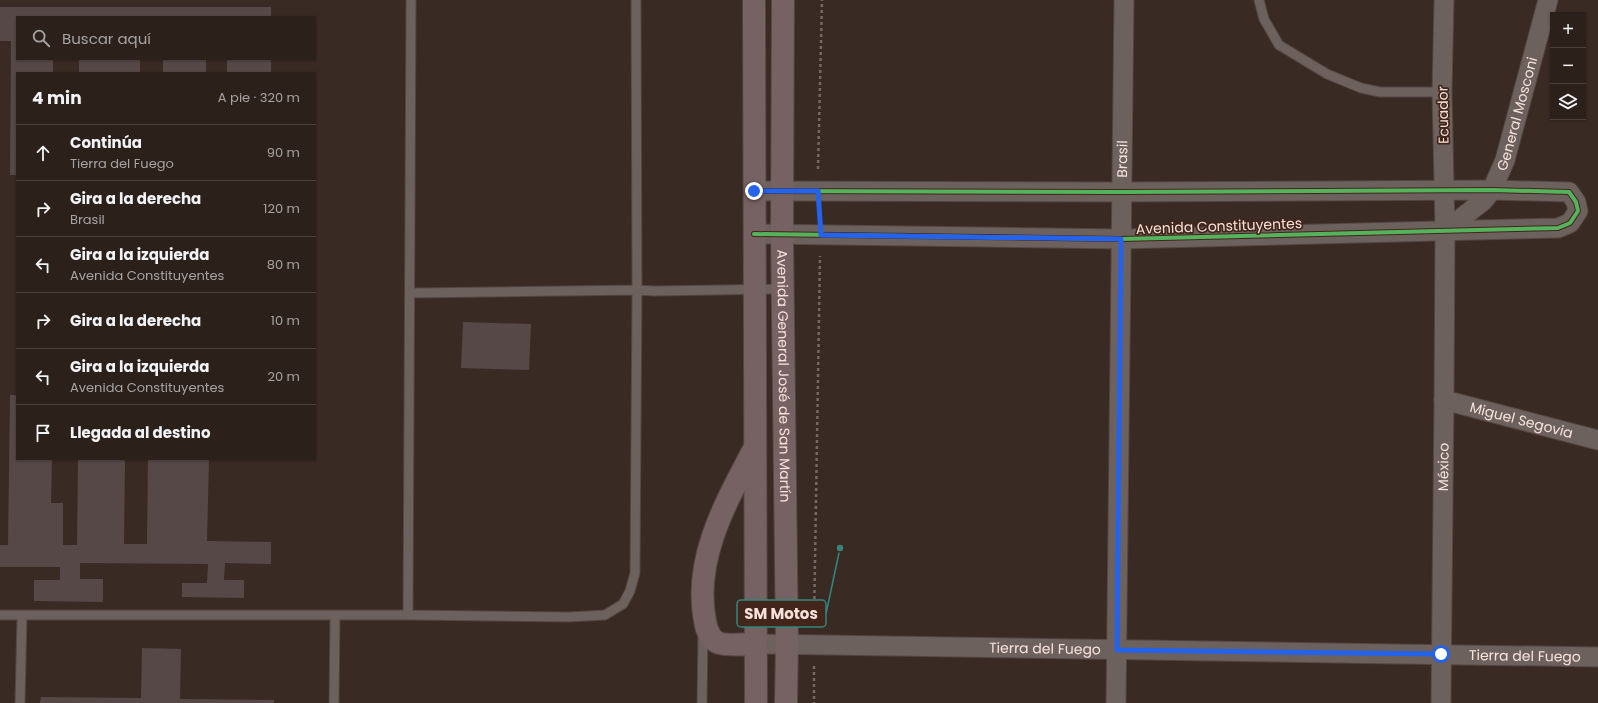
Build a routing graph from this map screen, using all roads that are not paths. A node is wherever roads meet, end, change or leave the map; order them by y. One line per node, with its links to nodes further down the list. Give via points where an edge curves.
1 (411, 0): 22 (lane)
2 (636, 0): 21 (lane)
3 (754, 0): 12 (highway, Avenida General José de San Martín)
4 (783, 0): 13 (highway, Avenida General José de San Martín)
5 (1124, 0): 14 (street, Brasil)
6 (1259, 0): 9 (lane, via 1264,19 1278,45 1327,74 1361,88 1380,92)
7 (1444, 0): 9 (street, Ecuador)
8 (1548, 0): 11 (street, General Mosconi, via 1505,160)
9 (1442, 92): 10 (street, Ecuador)
10 (1444, 190): 11 (street); 14 (street); 15 (street, Ecuador)
11 (1492, 190): 15 (street, General Mosconi, via 1483,201); 15 (street, Avenida Constituyentes, via 1569,192 1578,210 1570,223 1558,228)
12 (754, 191): 13 (street); 16 (highway, Avenida General José de San Martín)
13 (782, 191): 14 (street); 17 (highway, Avenida General José de San Martín)
14 (1122, 192): 18 (street, Brasil)
15 (1445, 231): 18 (street, Avenida Constituyentes); 23 (street, México)
16 (754, 234): 17 (street, Avenida Constituyentes); 19 (highway, Avenida General José de San Martín)
17 (782, 234): 18 (street, Avenida Constituyentes); 20 (highway, Avenida General José de San Martín)
18 (1121, 239): 33 (street, Brasil)
19 (755, 288): 20 (lane); 21 (lane); 25 (highway, Avenida General José de San Martín)
20 (783, 289): 31 (highway, Avenida General José de San Martín)
21 (638, 290): 22 (lane); 29 (lane, via 635,573 630,591 622,604 605,615 569,617)
22 (410, 293): 29 (lane)
23 (1444, 400): 24 (street, Miguel Segovia); 34 (street, México)
24 (1598, 440)
25 (755, 446): 30 (highway, Avenida General José de San Martín); 32 (highway, via 723,507 703,576 702,597 706,627 712,638)
26 (0, 615): 27 (lane)
27 (22, 615): 28 (lane); 36 (lane)
28 (335, 615): 29 (lane); 37 (lane)
29 (408, 615)
30 (756, 644): 31 (street, Tierra del Fuego); 32 (highway); 39 (highway, Avenida General José de San Martín)
31 (787, 644): 33 (street, Tierra del Fuego); 40 (highway, Avenida General José de San Martín)
32 (711, 650): 38 (lane)
33 (1117, 650): 34 (street, Tierra del Fuego); 41 (street, Brasil)
34 (1441, 654): 35 (street, Tierra del Fuego); 42 (street, México)
35 (1598, 657)
36 (20, 703)
37 (334, 703)
38 (702, 703)
39 (756, 703)
40 (786, 703)
41 (1116, 703)
42 (1441, 703)

